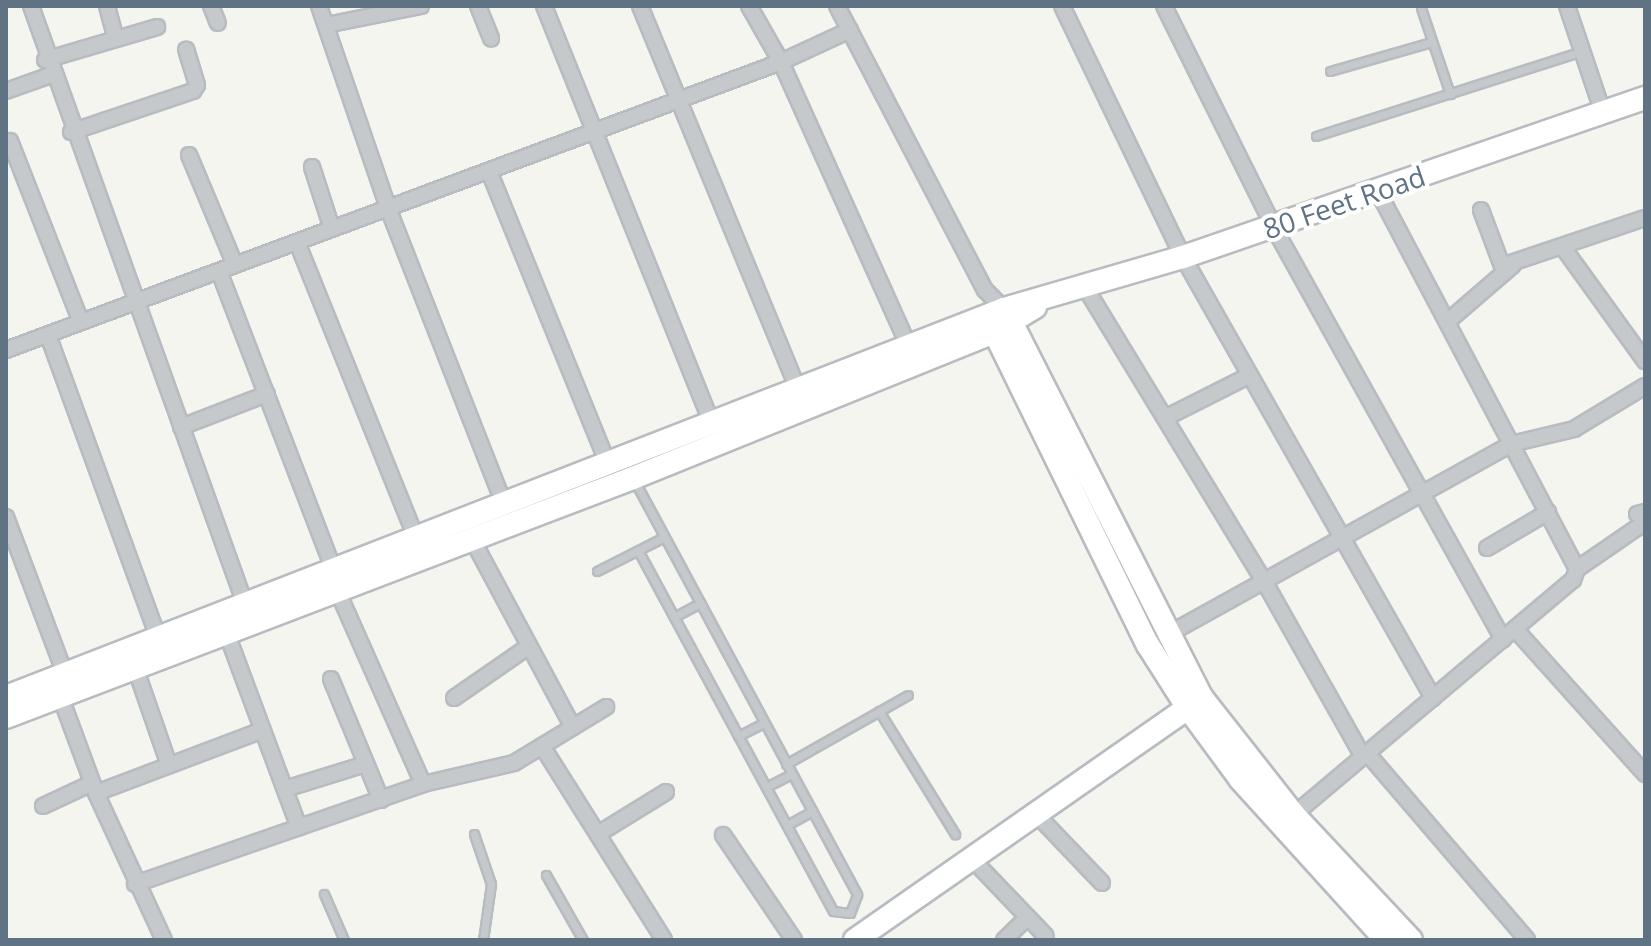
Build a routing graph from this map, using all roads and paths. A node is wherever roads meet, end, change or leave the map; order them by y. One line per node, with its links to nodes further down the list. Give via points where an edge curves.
1 (31, 6): 25 (street)
2 (107, 6): 20 (street)
3 (211, 6): 16 (street)
4 (319, 6): 17 (street)
5 (421, 6): 14 (street)
6 (478, 6): 21 (street)
7 (544, 6): 34 (street)
8 (640, 6): 32 (street)
9 (749, 6): 26 (street)
10 (837, 6): 19 (street)
11 (1062, 6): 49 (street)
12 (1164, 6): 45 (street)
13 (1567, 6): 24 (street)
14 (394, 8): 17 (street)
15 (1421, 8): 22 (lane)
16 (218, 23)
17 (326, 25): 42 (street)
18 (157, 27): 20 (street)
19 (850, 30): 26 (street); 55 (street)
20 (116, 39): 25 (street)
21 (491, 39)
22 (1432, 42): 27 (lane); 30 (lane)
23 (186, 50): 35 (street, via 197,85 193,91)
24 (1583, 51): 30 (lane); 33 (street)
25 (45, 60): 28 (street)
26 (781, 62): 32 (street); 59 (street)
27 (1330, 71)
28 (51, 75): 29 (street); 35 (street)
29 (6, 91)
30 (1450, 94): 36 (lane)
31 (1645, 98): 33 (main road, 80 Feet Road)
32 (681, 99): 34 (street); 64 (street)
33 (1603, 113): 41 (main road, 80 Feet Road)
34 (597, 130): 40 (street); 67 (street)
35 (71, 132): 54 (street)
36 (1316, 136)
37 (10, 141): 56 (street)
38 (189, 155): 51 (street)
39 (312, 167): 46 (street)
40 (489, 171): 42 (street); 70 (street)
41 (1377, 190): 45 (main road, 80 Feet Road); 57 (street)
42 (388, 208): 46 (street); 73 (street)
43 (1481, 210): 50 (street, via 1495,260 1502,266)
44 (1645, 218): 48 (street)
45 (1273, 226): 49 (main road, 80 Feet Road); 72 (street)
46 (332, 229): 47 (street)
47 (297, 242): 51 (street); 79 (street)
48 (1562, 246): 50 (street); 61 (street)
49 (1183, 257): 53 (main road, 80 Feet Road); 62 (street)
50 (1516, 262): 57 (street)
51 (235, 265): 52 (street)
52 (219, 271): 54 (street); 65 (street)
53 (1085, 287): 55 (main road, 80 Feet Road); 66 (street)
54 (136, 302): 56 (street); 68 (street)
55 (999, 320): 59 (main road); 71 (main road); 94 (main road)
56 (81, 322): 58 (street)
57 (1447, 322): 69 (street)
58 (48, 335): 60 (street); 92 (street)
59 (908, 345): 64 (main road)
60 (6, 350)
61 (1645, 361)
62 (1250, 375): 66 (street); 78 (street)
63 (1645, 386): 69 (street, via 1574,429)
64 (798, 390): 67 (main road)
65 (267, 394): 68 (street); 85 (street)
66 (1165, 418): 86 (street)
67 (712, 423): 70 (main road)
68 (181, 427): 88 (street)
69 (1511, 444): 72 (street); 74 (street)
70 (608, 464): 73 (main road)
71 (633, 478): 77 (lane); 80 (main road)
72 (1425, 491): 78 (street); 93 (street)
73 (504, 504): 79 (main road)
74 (1548, 512): 81 (street); 83 (street)
75 (6, 517): 98 (street)
76 (1641, 517): 83 (street)
77 (664, 537): 82 (lane); 87 (lane)
78 (1343, 537): 86 (street); 102 (street)
79 (416, 538): 85 (main road)
80 (472, 539): 85 (main road); 95 (street)
81 (1487, 548)
82 (638, 551): 84 (lane); 89 (lane)
83 (1577, 569): 91 (street, via 1573,580)
84 (597, 571)
85 (336, 580): 88 (main road); 90 (main road); 118 (street)
86 (1264, 581): 94 (street); 112 (street)
87 (700, 603): 89 (lane); 107 (lane)
88 (245, 604): 90 (main road)
89 (674, 617): 110 (lane)
90 (223, 623): 92 (main road); 96 (main road); 109 (street)
91 (1515, 629): 93 (street); 117 (street)
92 (158, 638): 98 (main road)
93 (1503, 639): 102 (street)
94 (1158, 640): 103 (main road)
95 (529, 646): 101 (street); 108 (street)
96 (135, 667): 98 (main road); 115 (street)
97 (331, 679): 113 (street)
98 (60, 683): 100 (main road); 106 (main road); 120 (street)
99 (908, 695): 105 (lane)
100 (6, 697)
101 (454, 698)
102 (1433, 698): 112 (street)
103 (1195, 703): 126 (main road); 127 (main road)
104 (606, 707): 108 (street)
105 (879, 711): 114 (lane); 132 (lane)
106 (6, 717)
107 (764, 723): 110 (lane); 114 (lane)
108 (573, 727): 111 (street)
109 (263, 730): 115 (street); 121 (street)
110 (738, 736): 119 (lane)
111 (542, 746): 118 (street, via 484,775); 131 (street)
112 (1365, 755): 127 (street); 152 (street)
113 (366, 764): 121 (street); 123 (street)
114 (786, 764): 116 (lane)
115 (169, 765): 120 (street)
116 (792, 774): 119 (lane); 125 (lane)
117 (1645, 774)
118 (423, 784): 123 (street)
119 (766, 787): 128 (lane)
120 (94, 788): 124 (street); 137 (street)
121 (285, 789): 129 (street)
122 (666, 792): 131 (street)
123 (381, 800): 129 (street)
124 (43, 806)
125 (812, 811): 128 (lane); 139 (lane)
126 (1037, 815): 134 (main road); 136 (street)
127 (1287, 821): 150 (main road); 151 (main road)
128 (787, 825): 139 (lane, via 833,911 850,913)
129 (299, 828): 137 (street)
130 (474, 834): 145 (lane, via 491,884)
131 (598, 834): 147 (street)
132 (955, 834)
133 (723, 835): 148 (street)
134 (973, 860): 140 (street); 141 (main road)
135 (546, 875): 146 (lane)
136 (1102, 883)
137 (135, 884): 143 (street)
138 (324, 894): 144 (lane)
139 (857, 906): 141 (lane)
140 (1028, 917): 142 (street); 149 (street)
141 (863, 934)
142 (1046, 936)
143 (164, 940)
144 (344, 940)
145 (483, 940)
146 (583, 940)
147 (664, 940)
148 (794, 940)
149 (1004, 940)
150 (1386, 940)
151 (1411, 940)
152 (1527, 940)

